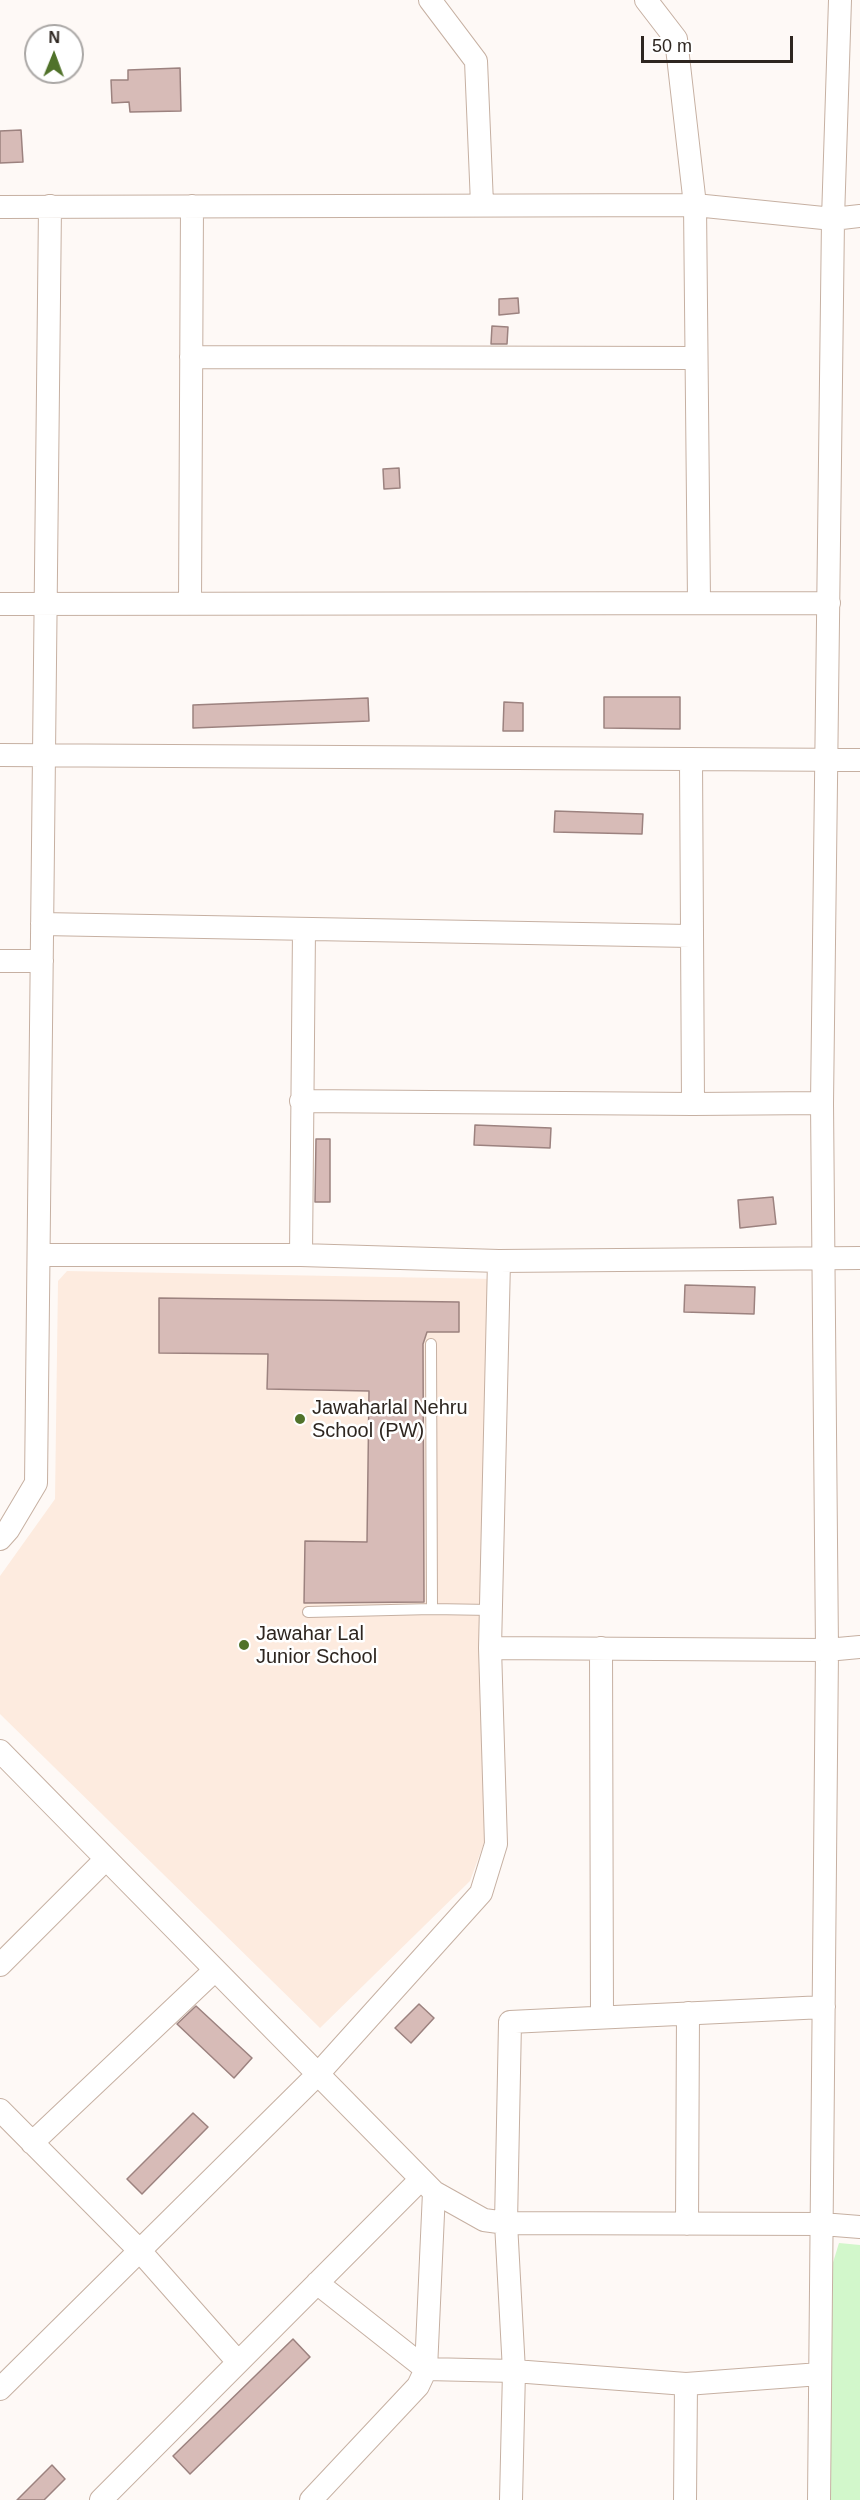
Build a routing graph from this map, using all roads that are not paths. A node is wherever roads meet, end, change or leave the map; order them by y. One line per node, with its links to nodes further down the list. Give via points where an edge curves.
1 (430, 0): 4 (street, via 476,61)
2 (646, 0): 5 (street, via 676,39)
3 (840, 0): 10 (street)
4 (482, 204): 5 (street); 7 (street)
5 (695, 205): 10 (street); 12 (street)
6 (50, 206): 7 (street); 8 (street); 17 (street)
7 (192, 206): 11 (street)
8 (0, 207)
9 (860, 216): 10 (street)
10 (833, 219): 15 (street)
11 (191, 357): 12 (street); 14 (street)
12 (696, 358): 13 (street)
13 (699, 602): 14 (street); 15 (street)
14 (190, 603): 17 (street)
15 (829, 603): 22 (street)
16 (0, 604): 17 (street)
17 (46, 604): 19 (street)
18 (0, 755): 19 (street)
19 (44, 755): 20 (street); 23 (street)
20 (691, 760): 22 (street); 25 (street)
21 (860, 760): 22 (street)
22 (827, 761): 29 (street)
23 (42, 924): 24 (street); 27 (street)
24 (304, 929): 25 (street); 28 (street)
25 (690, 936): 30 (street)
26 (0, 961): 27 (street)
27 (42, 961): 31 (street)
28 (301, 1101): 30 (street); 32 (street)
29 (822, 1102): 30 (street); 33 (street)
30 (693, 1104)
31 (39, 1255): 32 (street); 37 (street, via 36,1483)
32 (301, 1255): 35 (street)
33 (824, 1258): 34 (street); 35 (street); 44 (street)
34 (860, 1258)
35 (499, 1260): 39 (street)
36 (431, 1344): 38 (lane)
37 (0, 1539)
38 (432, 1609): 39 (lane); 40 (lane)
39 (491, 1610): 42 (street)
40 (308, 1612)
41 (860, 1647): 44 (street)
42 (490, 1648): 43 (street); 52 (street, via 496,1844 481,1893)
43 (601, 1648): 44 (street); 51 (street)
44 (827, 1650): 49 (street)
45 (1, 1756): 46 (street)
46 (106, 1859): 47 (street); 48 (street)
47 (0, 1965)
48 (215, 1970): 52 (street); 54 (street)
49 (824, 2007): 50 (street); 57 (street)
50 (688, 2013): 51 (street); 58 (street)
51 (602, 2017): 56 (street, via 510,2022)
52 (318, 2074): 55 (street); 60 (street)
53 (0, 2110): 54 (street)
54 (32, 2143): 60 (street)
55 (427, 2186): 56 (street, via 484,2220); 61 (street); 63 (street)
56 (506, 2223): 58 (street); 64 (street)
57 (822, 2223): 58 (street); 59 (street); 65 (street)
58 (687, 2224)
59 (860, 2227)
60 (140, 2251): 62 (street); 67 (street)
61 (317, 2283): 62 (street); 63 (street)
62 (238, 2362): 68 (street)
63 (426, 2369): 64 (street); 69 (street, via 418,2386)
64 (514, 2371): 66 (street); 70 (street)
65 (820, 2374): 66 (street); 72 (street)
66 (686, 2384): 71 (street)
67 (0, 2389)
68 (101, 2500)
69 (311, 2500)
70 (511, 2500)
71 (685, 2500)
72 (819, 2500)

